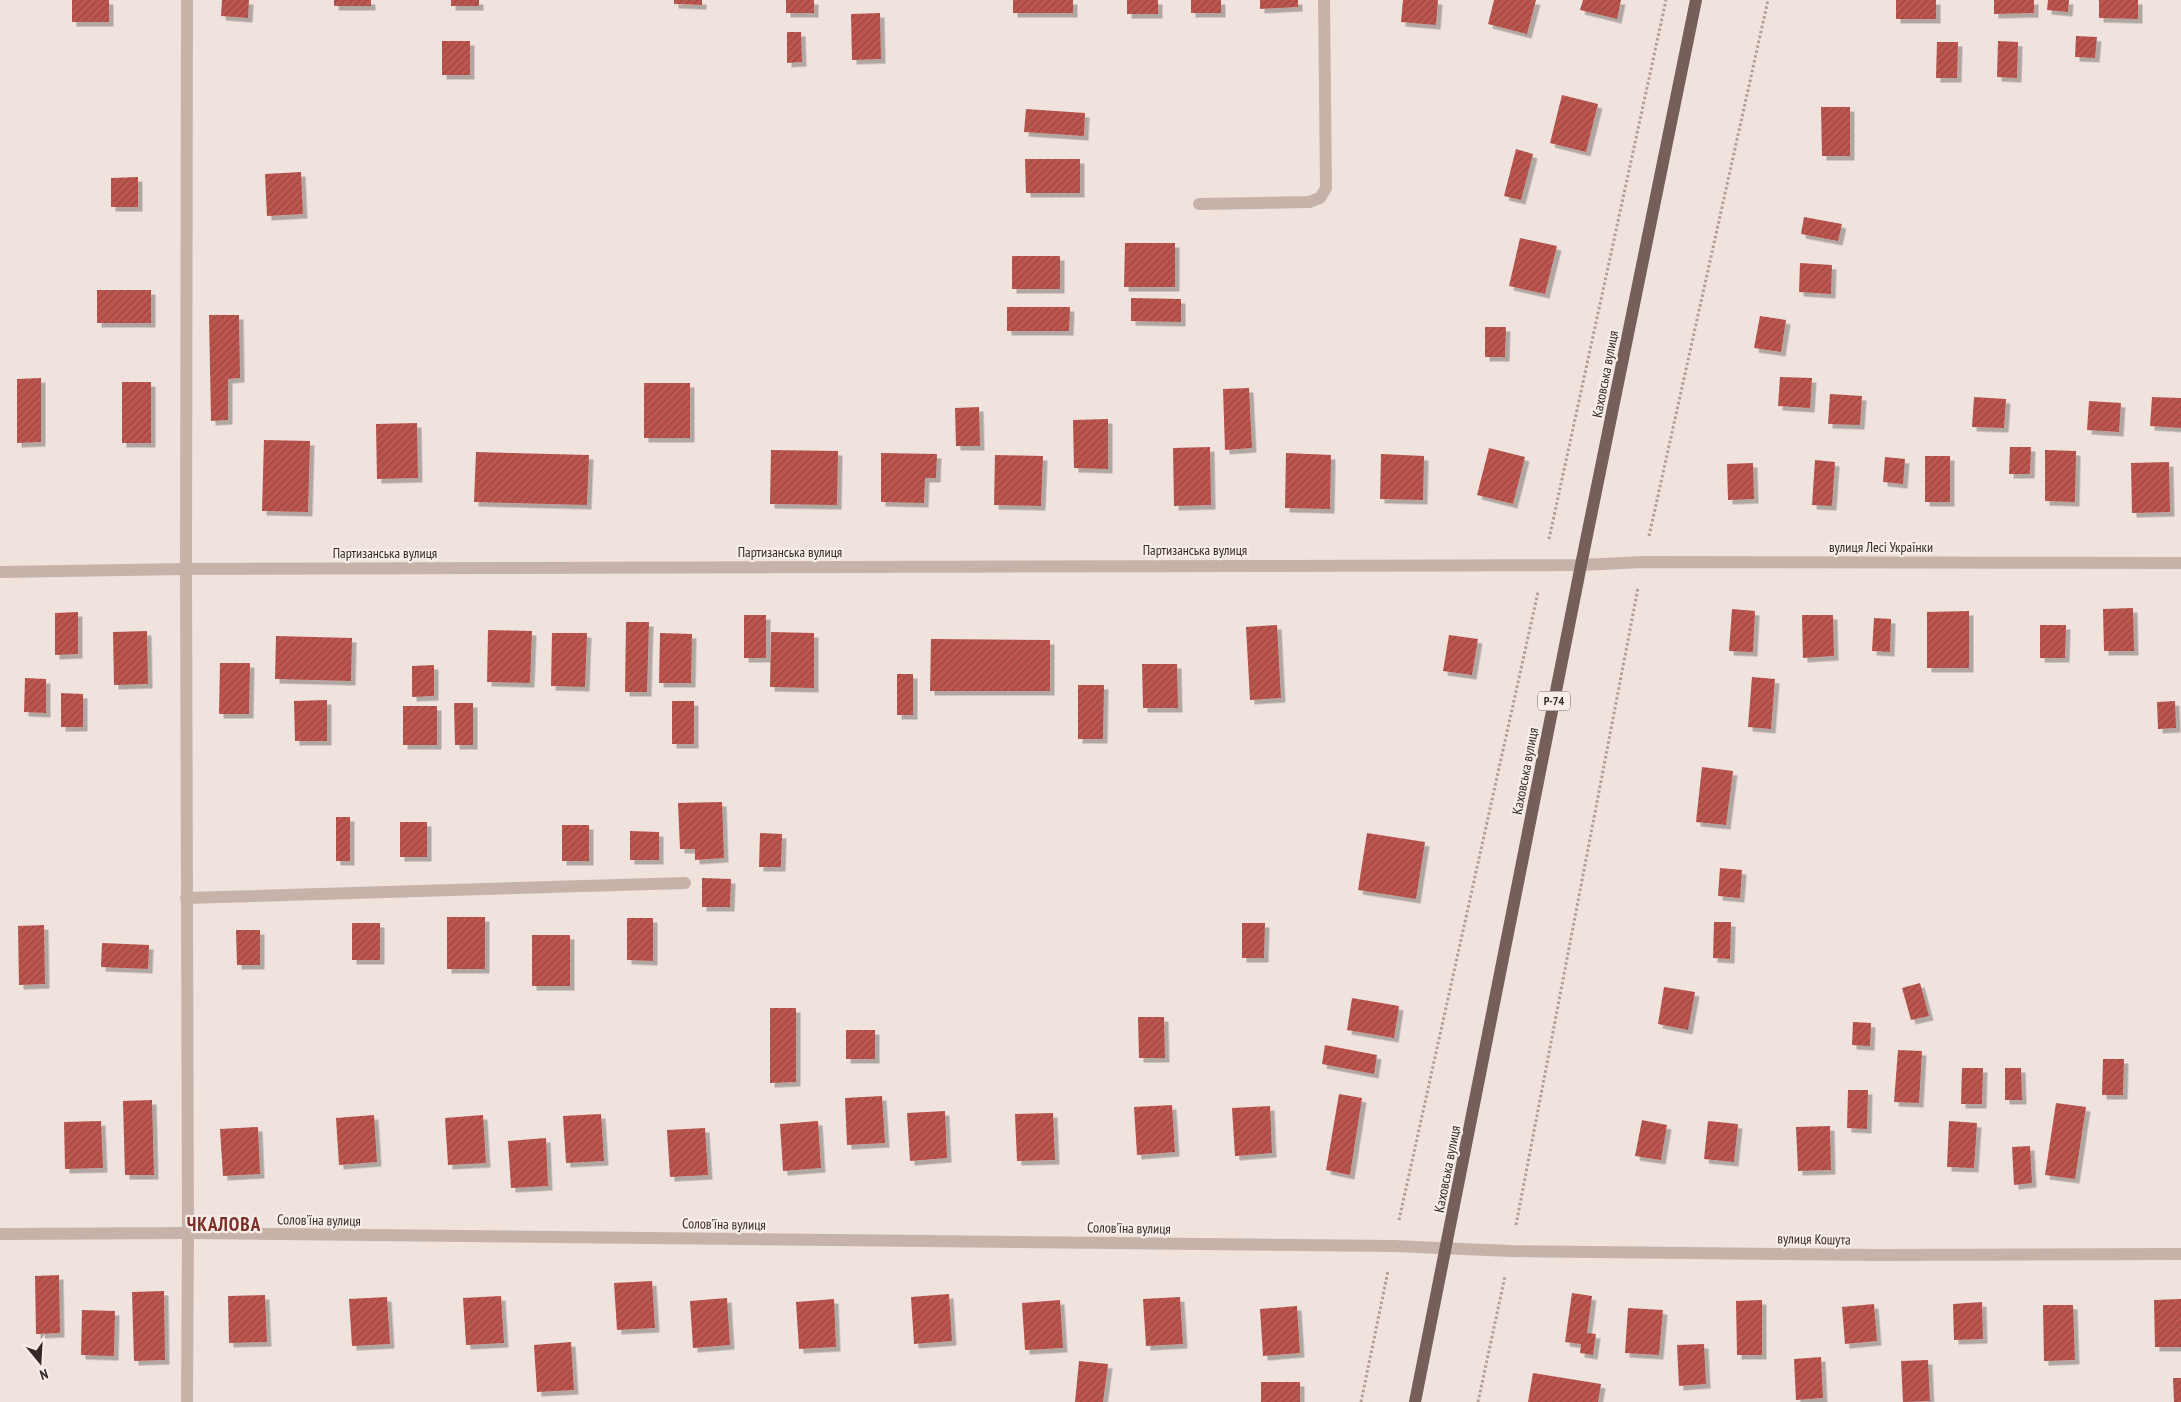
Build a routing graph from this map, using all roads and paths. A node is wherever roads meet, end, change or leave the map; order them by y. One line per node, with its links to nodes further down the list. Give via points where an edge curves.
1 (187, 0): 11 (street)
2 (1324, 0): 6 (street, via 1326,188 1320,198 1309,202)
3 (1666, 0): 9 (path)
4 (1696, 0): 10 (main road, Каховська вулиця / Р-74)
5 (1768, 0): 7 (path)
6 (1199, 204)
7 (1644, 562): 8 (street, вулиця Лесі Українки); 10 (street, вулиця Лесі Українки); 19 (path)
8 (2181, 563)
9 (1544, 564): 10 (street, Партизанська вулиця); 11 (street, Партизанська вулиця); 17 (path)
10 (1581, 565): 18 (main road, Каховська вулиця / Р-74)
11 (186, 569): 12 (street, Партизанська вулиця); 14 (street)
12 (0, 572)
13 (685, 883): 14 (street)
14 (186, 898): 15 (street)
15 (188, 1233): 16 (street, Соловʼїна вулиця); 17 (street, Соловʼїна вулиця); 21 (street)
16 (0, 1234)
17 (1393, 1246): 18 (street, Соловʼїна вулиця); 22 (path)
18 (1447, 1247): 19 (street, вулиця Кошута); 23 (main road, Каховська вулиця / Р-74)
19 (1511, 1251): 20 (street, вулиця Кошута); 24 (path)
20 (2181, 1254)
21 (187, 1402)
22 (1361, 1402)
23 (1416, 1402)
24 (1478, 1402)

